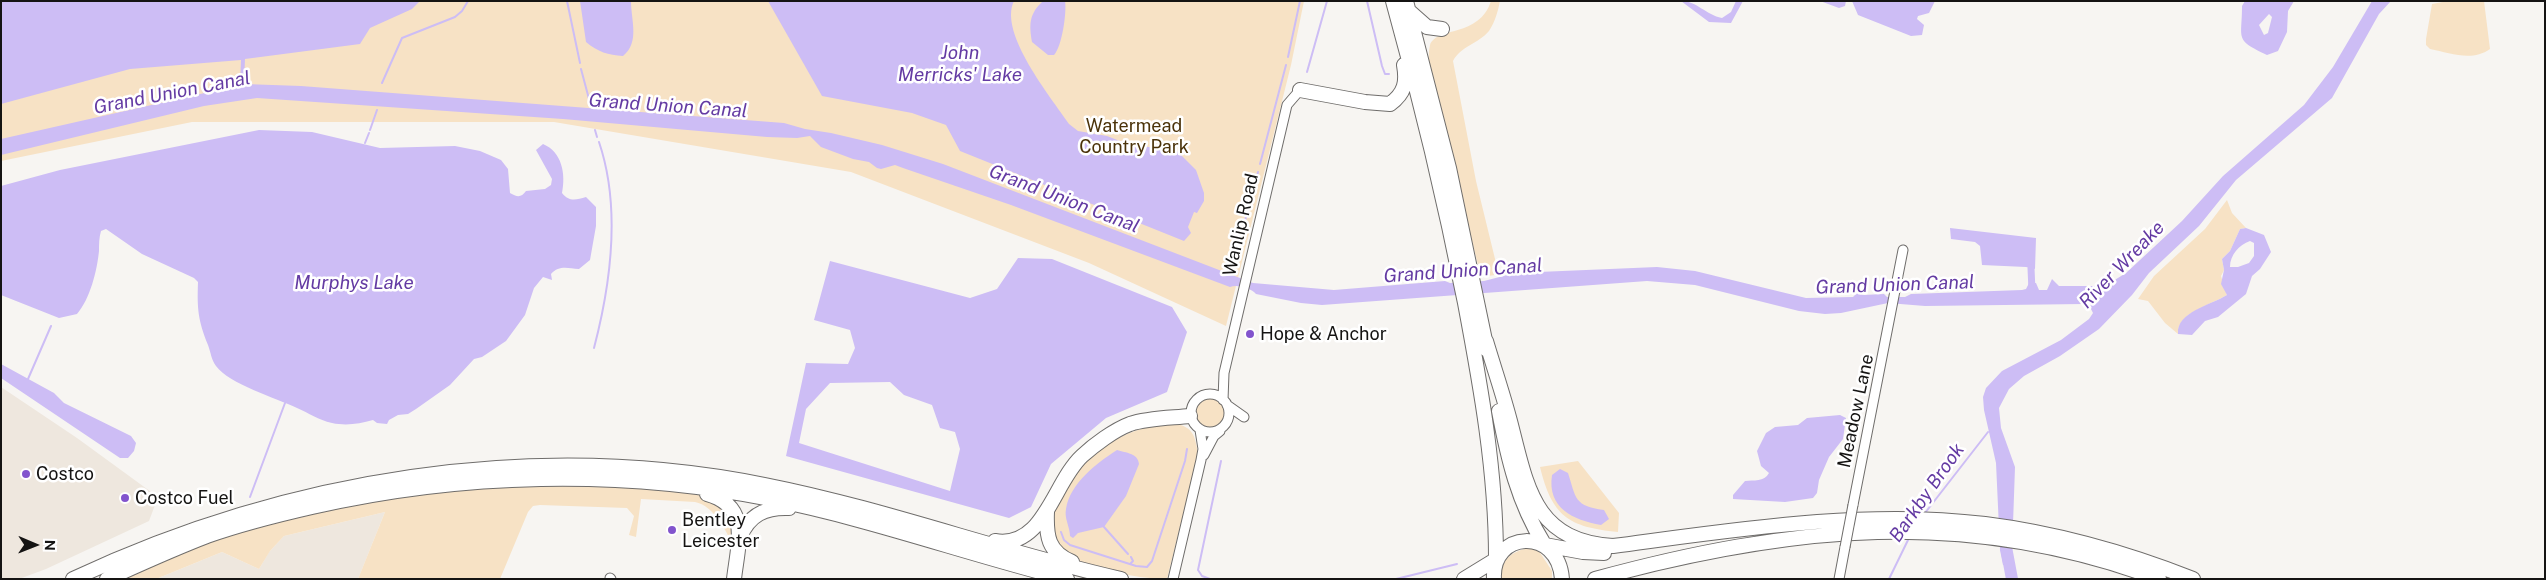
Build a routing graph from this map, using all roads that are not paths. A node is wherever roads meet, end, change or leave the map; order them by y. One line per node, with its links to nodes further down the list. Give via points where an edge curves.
1 (1393, 1): 4 (highway, via 1406,79 1398,98 1390,104 1381,104); 6 (highway)
2 (1407, 6): 3 (highway); 3 (highway, via 1427,27 1442,28 1427,42)
3 (1422, 60): 6 (highway)
4 (1300, 90): 9 (street, Wanlip Road, via 1287,105)
5 (1903, 250): 37 (street, Meadow Lane, bridge)
6 (1464, 268): 7 (highway)
7 (1471, 303): 8 (highway); 24 (highway, via 1489,441)
8 (1486, 341): 20 (highway, via 1529,490 1551,524 1567,536 1592,544 1613,546); 23 (highway, via 1515,486)
9 (1224, 373): 10 (street, Wanlip Road); 11 (street, Wanlip Road)
10 (1208, 394): 11 (street); 12 (street, via 1193,403)
11 (1225, 402): 13 (street, via 1229,415); 13 (street, via 1244,417)
12 (1190, 416): 14 (street); 18 (highway, via 1129,424 1104,439 1081,457 1062,481)
13 (1223, 427): 14 (street, via 1213,432); 15 (street)
14 (1200, 430): 15 (street)
15 (1201, 460): 27 (street)
16 (670, 484): 17 (highway, via 769,498); 22 (highway, via 724,500 736,513); 29 (highway, via 625,480 508,480 413,488 342,500 260,520 208,536)
17 (817, 510): 22 (highway, via 773,508 761,512 745,525); 31 (highway, via 887,526)
18 (1047, 512): 21 (highway, via 1030,532 1013,541); 26 (highway, via 1048,539 1056,554)
19 (1907, 525): 20 (highway, via 1817,522); 25 (highway, via 1985,530 2034,538); 36 (highway, via 1775,540)
20 (1742, 531): 23 (highway, via 1616,553 1583,552)
21 (957, 534): 26 (highway); 28 (highway, via 890,514 763,484 603,467 543,466 411,476 274,503 144,547)
22 (738, 540): 30 (highway)
23 (1544, 544): 24 (highway, via 1532,541 1518,543); 35 (highway, via 1560,567)
24 (1496, 559): 33 (highway); 34 (highway)
25 (2119, 559): 38 (highway); 39 (highway)
26 (1093, 572): 32 (highway)
27 (1174, 577)
28 (73, 579)
29 (107, 579)
30 (734, 579)
31 (1067, 579)
32 (1121, 579)
33 (1464, 579)
34 (1494, 579)
35 (1562, 579)
36 (1595, 579)
37 (1839, 579)
38 (2159, 579)
39 (2193, 579)

